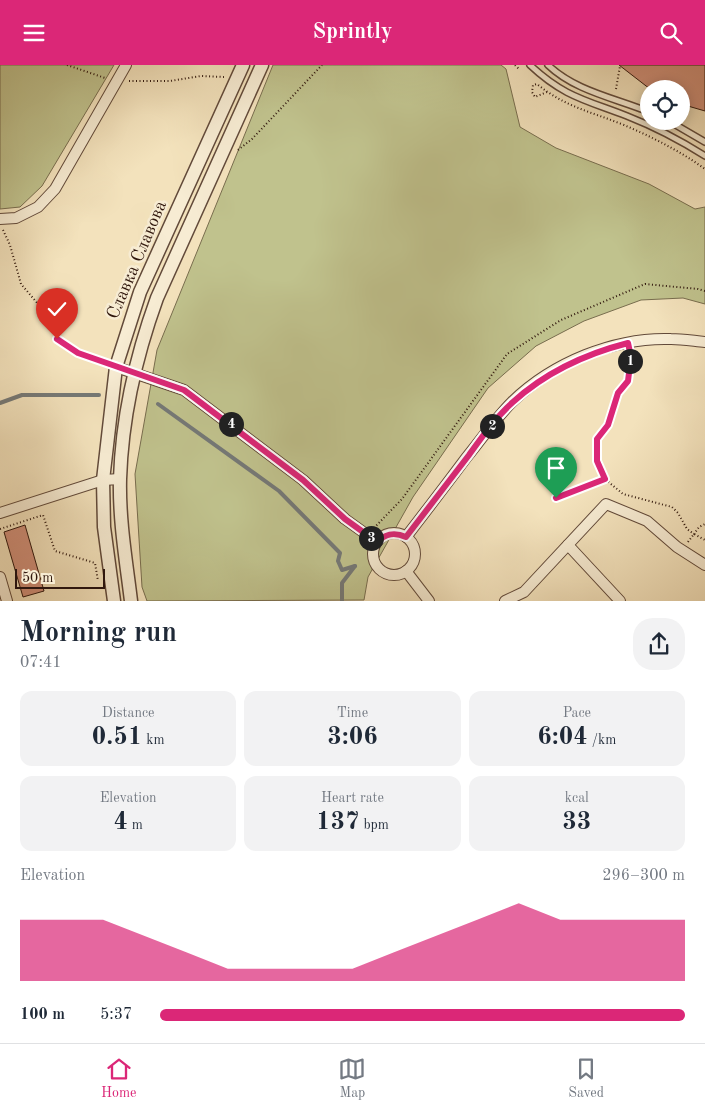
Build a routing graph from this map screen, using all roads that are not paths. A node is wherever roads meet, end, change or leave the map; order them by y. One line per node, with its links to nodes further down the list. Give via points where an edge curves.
1 (126, 65): 10 (street, via 55,189 38,207 16,218)
2 (243, 65): 12 (street, Славка Славова, via 140,292)
3 (262, 65): 13 (street, Славка Славова, via 157,298)
4 (530, 65): 9 (lane, via 562,91 655,127)
5 (548, 65): 6 (lane, via 587,90)
6 (640, 109)
7 (684, 130): 8 (lane)
8 (705, 142)
9 (705, 156)
10 (0, 221)
11 (705, 342): 17 (street, via 670,339 628,343 570,362 543,378 512,402 485,433)
12 (116, 367): 13 (street); 15 (street, Славка Славова)
13 (134, 373): 14 (street, Славка Славова, via 129,391); 18 (street, via 184,390 303,480 345,519)
14 (120, 479): 15 (street); 25 (street, Славка Славова)
15 (103, 480): 16 (street); 24 (street, Славка Славова, via 104,527)
16 (0, 513)
17 (406, 537): 18 (street, via 394,533); 21 (street, via 415,554)
18 (377, 542): 21 (street, via 374,561 382,571 394,575)
19 (568, 545): 20 (street, via 606,504 648,521 677,547); 27 (street, via 524,592); 28 (street)
20 (705, 565)
21 (406, 571): 26 (street)
22 (0, 577): 23 (street)
23 (6, 601)
24 (114, 601)
25 (131, 601)
26 (429, 601)
27 (505, 601)
28 (620, 601)

